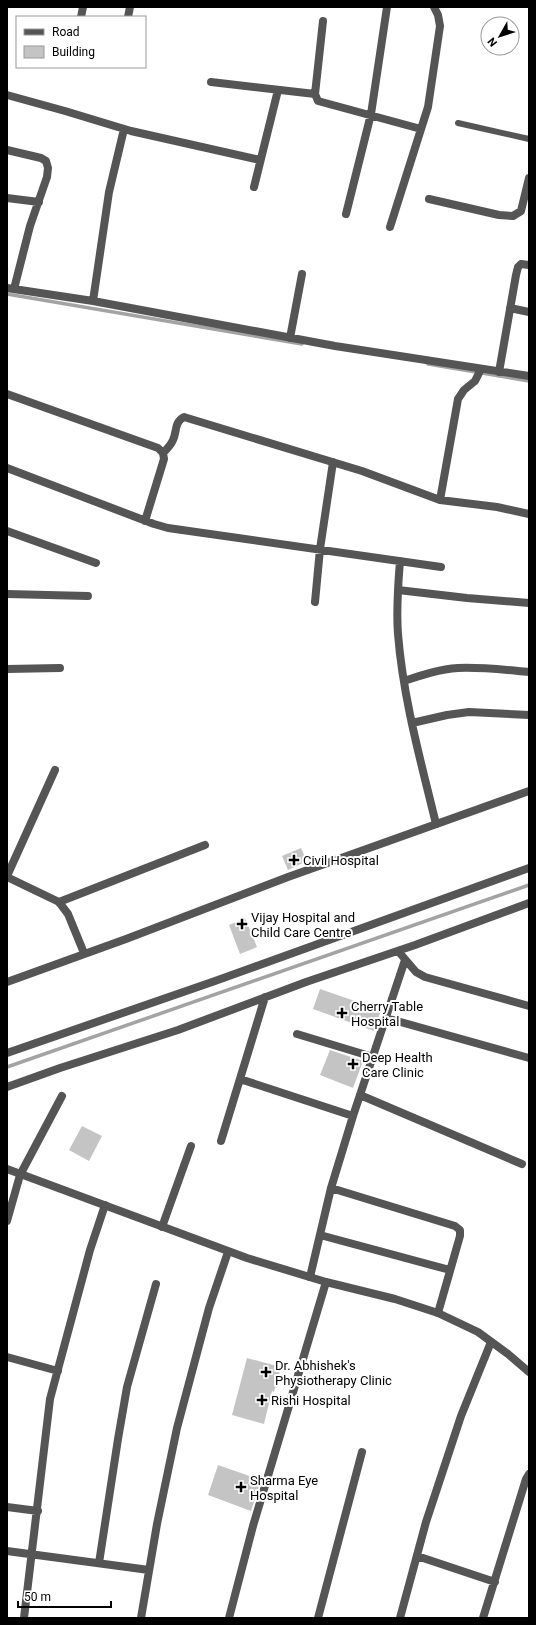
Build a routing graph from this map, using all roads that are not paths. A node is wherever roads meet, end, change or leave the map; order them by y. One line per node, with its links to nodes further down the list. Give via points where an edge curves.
1 (387, 7): 8 (street)
2 (434, 7): 10 (street, via 440,26 428,107)
3 (323, 21): 6 (street)
4 (211, 82): 5 (street)
5 (278, 90): 6 (street); 14 (street)
6 (315, 94): 8 (street, via 321,103)
7 (7, 96): 11 (street)
8 (371, 114): 10 (street); 20 (street)
9 (458, 123): 12 (lane)
10 (421, 129): 21 (street)
11 (124, 130): 14 (street); 25 (street, via 109,192)
12 (529, 139)
13 (7, 150): 19 (street, via 46,161 47,177)
14 (260, 160): 16 (street)
15 (529, 178): 18 (street, via 521,211 514,216)
16 (254, 187)
17 (7, 198): 19 (street)
18 (429, 199)
19 (39, 202): 24 (street)
20 (346, 214)
21 (390, 227)
22 (529, 264): 26 (street, via 521,264 518,267)
23 (302, 274): 28 (street)
24 (10, 288): 25 (street)
25 (93, 302): 28 (street)
26 (510, 308): 27 (street); 30 (street)
27 (529, 312)
28 (290, 338): 29 (street)
29 (481, 369): 30 (street); 36 (street, via 475,382 464,390 458,399)
30 (499, 372): 31 (street)
31 (529, 376)
32 (7, 394): 33 (street, via 158,448)
33 (163, 453): 34 (street, via 171,445 177,423 184,417); 38 (street, via 164,459)
34 (333, 462): 36 (street); 40 (street)
35 (7, 468): 38 (street)
36 (440, 500): 37 (street)
37 (529, 514)
38 (145, 521): 40 (street, via 168,528)
39 (7, 531): 42 (street)
40 (320, 549): 41 (street); 47 (street)
41 (400, 561): 43 (street); 44 (street)
42 (96, 563)
43 (441, 567)
44 (398, 590): 48 (street); 52 (street, via 398,634)
45 (7, 594): 46 (street)
46 (88, 596)
47 (315, 602)
48 (529, 603)
49 (60, 668): 50 (street)
50 (7, 669)
51 (529, 672): 52 (street, via 457,668 427,673)
52 (404, 681): 54 (street)
53 (529, 714): 54 (street, via 469,712 447,714)
54 (412, 723): 57 (street)
55 (55, 770): 60 (street)
56 (529, 791): 57 (street)
57 (436, 824): 64 (street)
58 (205, 845): 61 (street)
59 (529, 868): 71 (street)
60 (7, 876): 61 (street)
61 (59, 902): 64 (street, via 68,914)
62 (529, 903): 63 (street)
63 (398, 951): 65 (street); 67 (street)
64 (84, 953): 66 (street)
65 (405, 960): 68 (street, via 416,972 425,977); 69 (street)
66 (7, 982)
67 (265, 997): 74 (street); 75 (street, via 178,1030)
68 (529, 1006)
69 (386, 1018): 72 (street); 73 (street)
70 (297, 1034): 72 (street)
71 (7, 1053)
72 (373, 1057): 76 (street)
73 (529, 1058)
74 (240, 1079): 78 (street); 79 (street)
75 (7, 1087)
76 (360, 1095): 78 (street); 81 (street)
77 (62, 1096): 83 (street)
78 (353, 1116): 84 (street)
79 (221, 1140)
80 (191, 1146): 87 (street)
81 (522, 1164)
82 (7, 1170): 83 (street)
83 (20, 1174): 85 (street); 86 (street)
84 (331, 1188): 88 (street); 90 (street, via 455,1226 460,1230 460,1236)
85 (104, 1206): 87 (street); 97 (street)
86 (7, 1221)
87 (162, 1227): 89 (street)
88 (320, 1235): 90 (street); 91 (street)
89 (228, 1252): 91 (street); 107 (street, via 209,1308 176,1428)
90 (450, 1270): 94 (street)
91 (310, 1277): 92 (street)
92 (326, 1282): 94 (street, via 395,1299); 111 (street, via 253,1526)
93 (156, 1284): 106 (street, via 127,1387)
94 (438, 1313): 95 (street, via 478,1332)
95 (491, 1342): 98 (street); 105 (street, via 462,1416)
96 (7, 1357): 97 (street)
97 (58, 1371): 102 (street, via 50,1399)
98 (529, 1372)
99 (362, 1452): 112 (street)
100 (529, 1474): 108 (street)
101 (7, 1507): 102 (street)
102 (38, 1511): 104 (street)
103 (7, 1551): 104 (street)
104 (33, 1554): 106 (street); 109 (street)
105 (417, 1556): 108 (street); 113 (street)
106 (99, 1563): 107 (street)
107 (149, 1570): 110 (street)
108 (495, 1582): 114 (street)
109 (24, 1618)
110 (141, 1618)
111 (229, 1618)
112 (318, 1618)
113 (400, 1618)
114 (483, 1618)

